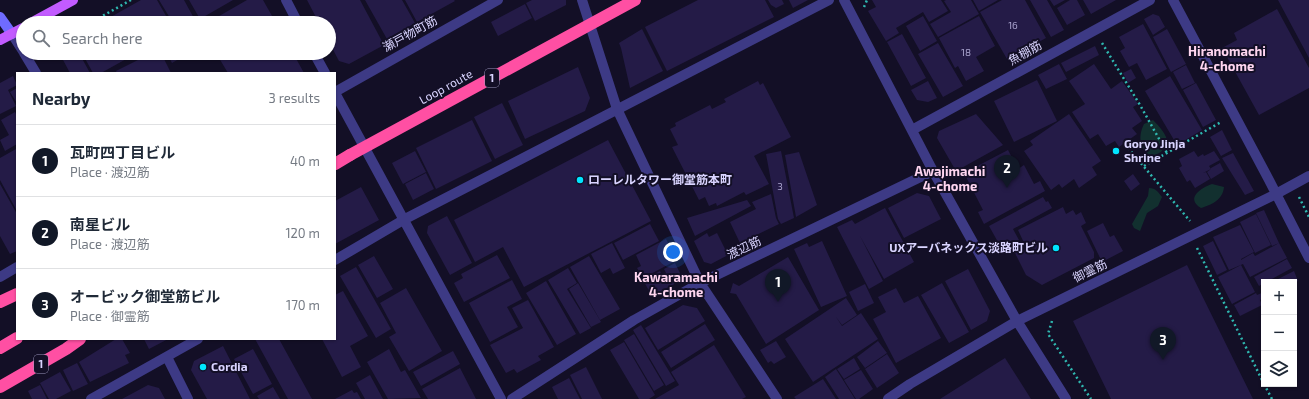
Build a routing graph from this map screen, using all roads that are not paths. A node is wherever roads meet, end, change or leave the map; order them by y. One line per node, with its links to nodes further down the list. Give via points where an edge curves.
1 (73, 0): 10 (main road)
2 (286, 0): 11 (street)
3 (498, 0): 21 (street, 瀬戸物町筋)
4 (582, 0): 23 (street)
5 (635, 0): 25 (highway, Loop route / 1, bridge)
6 (829, 0): 23 (street)
7 (844, 0): 24 (street)
8 (1150, 0): 24 (street, 魚棚筋)
9 (1173, 0): 28 (street)
10 (44, 16)
11 (294, 16)
12 (0, 17): 14 (street)
13 (16, 32): 14 (main road)
14 (12, 34): 15 (main road); 16 (street)
15 (0, 40)
16 (16, 40)
17 (29, 60): 19 (street)
18 (318, 60): 20 (street)
19 (35, 72)
20 (324, 72)
21 (336, 91)
22 (336, 94): 29 (street)
23 (617, 109): 29 (street); 34 (street)
24 (912, 130): 26 (street)
25 (336, 162)
26 (933, 171): 34 (street, 渡辺筋); 37 (street)
27 (1309, 176): 28 (street, 御霊筋)
28 (1276, 194): 30 (street); 37 (street, 御霊筋)
29 (405, 219): 31 (street); 46 (street)
30 (1309, 258)
31 (336, 259)
32 (16, 268): 33 (street)
33 (0, 277)
34 (700, 283): 47 (street, 渡辺筋, via 634,320); 48 (street)
35 (16, 294): 36 (highway)
36 (0, 302)
37 (1017, 321): 49 (street, 御霊筋); 50 (street)
38 (16, 339): 41 (highway)
39 (79, 340): 43 (highway, 1)
40 (196, 340): 42 (street)
41 (0, 348)
42 (167, 357): 44 (street); 45 (street)
43 (0, 387)
44 (91, 399)
45 (188, 399)
46 (501, 399)
47 (512, 399)
48 (776, 399)
49 (888, 399)
50 (1066, 399)

